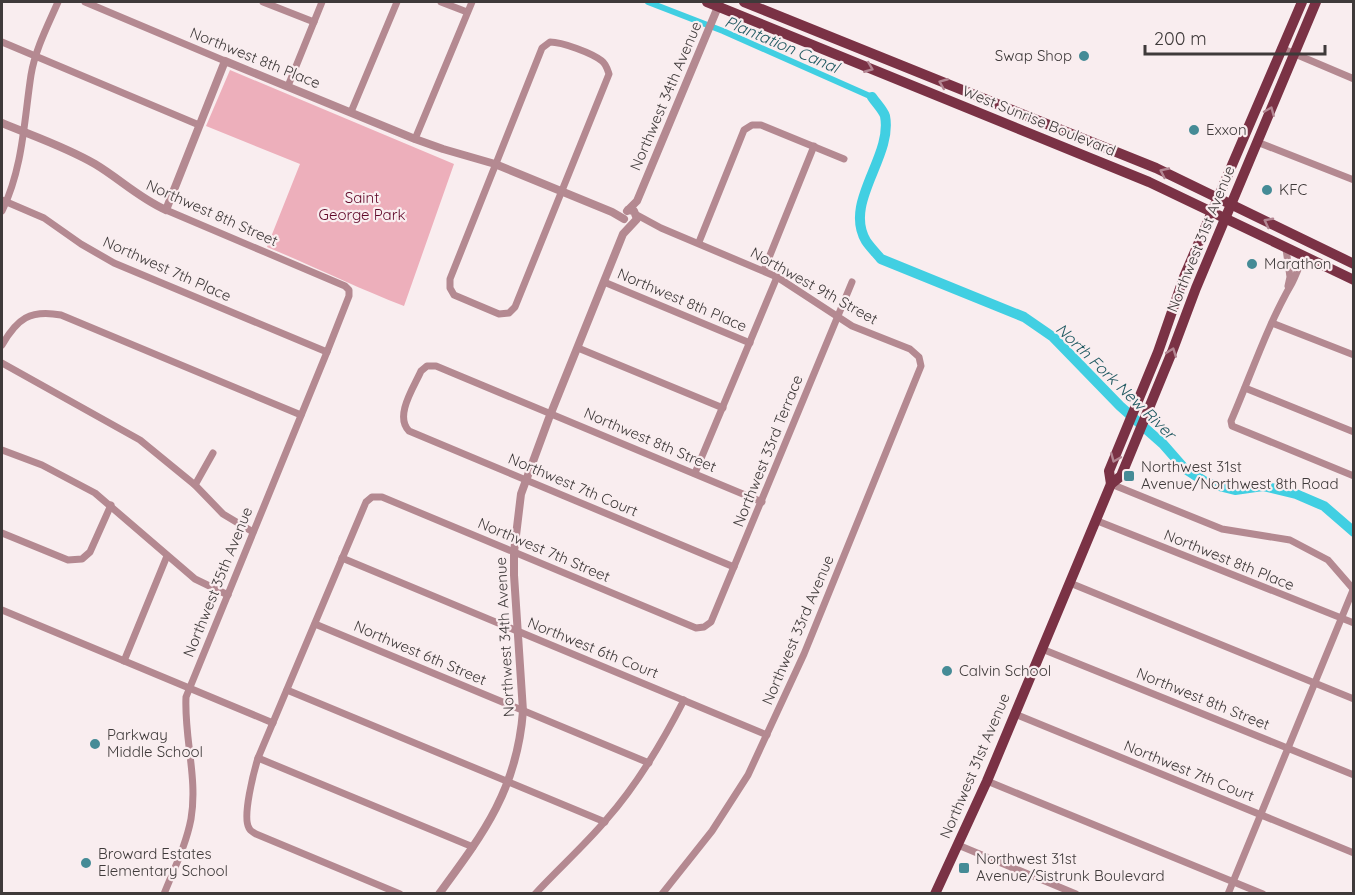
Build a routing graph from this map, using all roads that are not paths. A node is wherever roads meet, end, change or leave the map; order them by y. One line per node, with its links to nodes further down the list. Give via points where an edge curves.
1 (58, 2): 18 (street)
2 (86, 2): 19 (street, Northwest 8th Place)
3 (263, 2): 14 (street)
4 (322, 2): 14 (street)
5 (397, 2): 22 (street)
6 (441, 2): 13 (street)
7 (472, 2): 13 (street)
8 (707, 2): 12 (main road, West Sunrise Boulevard)
9 (744, 2): 33 (main road, West Sunrise Boulevard, one-way to 9, via 1155,168)
10 (1302, 2): 16 (main road, Northwest 31st Avenue)
11 (1316, 2): 17 (main road, Northwest 31st Avenue)
12 (717, 8): 38 (main road, West Sunrise Boulevard, one-way to 38, via 1149,182); 39 (street, Northwest 34th Avenue)
13 (467, 12): 26 (street)
14 (314, 22): 21 (street)
15 (2, 42): 18 (street)
16 (1281, 48): 17 (street); 33 (main road, Northwest 31st Avenue)
17 (1294, 53): 20 (street); 27 (main road, Northwest 31st Avenue, one-way to 17)
18 (35, 56): 24 (street); 25 (street)
19 (225, 61): 21 (street, Northwest 8th Place); 24 (street)
20 (1353, 79)
21 (288, 86): 22 (street, Northwest 8th Place)
22 (351, 112): 26 (street, Northwest 8th Place)
23 (2, 123): 25 (street, Northwest 8th Street)
24 (199, 125): 36 (street)
25 (25, 132): 34 (street); 36 (street, Northwest 8th Street, via 98,166 147,202)
26 (415, 139): 30 (street, Northwest 9th Street)
27 (1257, 142): 31 (street); 35 (main road, Northwest 31st Avenue)
28 (814, 146): 29 (street); 41 (street, via 761,124 744,130); 45 (street)
29 (844, 159)
30 (495, 164): 32 (street, Northwest 9th Street); 32 (street, via 542,48 558,42 600,59 609,74); 32 (street, via 450,279 454,295 490,311 509,313 515,307)
31 (1353, 180)
32 (562, 191): 39 (street, Northwest 9th Street)
33 (1217, 197): 35 (main road, West Sunrise Boulevard); 38 (main road, Northwest 31st Avenue)
34 (4, 201): 37 (street); 57 (street, Northwest 7th Place, via 44,218 114,263)
35 (1231, 204): 40 (main road, Northwest 31st Avenue); 44 (main road, West Sunrise Boulevard, one-way to 35)
36 (165, 210): 51 (street, Northwest 8th Street)
37 (2, 211)
38 (1211, 212): 40 (main road, West Sunrise Boulevard); 58 (main road, Northwest 31st Avenue)
39 (630, 217): 41 (street, Northwest 9th Street); 48 (street, Northwest 34th Avenue)
40 (1224, 219): 42 (main road, West Sunrise Boulevard); 62 (main road, Northwest 31st Avenue, one-way to 40)
41 (699, 242): 45 (street, Northwest 9th Street)
42 (1286, 249): 43 (main road, West Sunrise Boulevard); 50 (street)
43 (1305, 258): 47 (main road, West Sunrise Boulevard); 50 (street)
44 (1353, 264)
45 (764, 270): 46 (street, Northwest 9th Street)
46 (777, 277): 52 (street, Northwest 9th Street); 54 (street)
47 (1353, 280)
48 (604, 282): 54 (street, Northwest 8th Place); 56 (street, Northwest 34th Avenue)
49 (852, 282): 52 (street, Northwest 33rd Terrace)
50 (1288, 288): 53 (street)
51 (349, 290): 57 (street, Northwest 35th Avenue)
52 (837, 316): 60 (street, Northwest 9th Street, via 910,349); 76 (street, Northwest 33rd Terrace)
53 (1272, 323): 59 (street); 63 (street)
54 (750, 343): 64 (street)
55 (2, 345): 66 (street, via 16,324 29,316 45,312 61,315)
56 (578, 348): 64 (street); 65 (street, Northwest 34th Avenue)
57 (327, 352): 66 (street, Northwest 35th Avenue)
58 (1158, 352): 62 (main road); 74 (main road, Northwest 31st Avenue, one-way to 74, via 1109,471)
59 (1353, 355)
60 (919, 357): 104 (street, Northwest 33rd Avenue, via 921,366)
61 (2, 363): 75 (street, via 140,440)
62 (1163, 374): 74 (main road, Northwest 31st Avenue, via 1121,476)
63 (1245, 388): 68 (street); 72 (street, via 1232,426)
64 (723, 408): 71 (street)
65 (550, 413): 67 (street, Northwest 8th Street, via 436,366 426,366 402,416); 71 (street, Northwest 8th Street); 73 (street, Northwest 34th Avenue)
66 (301, 415): 79 (street, Northwest 35th Avenue)
67 (404, 427): 73 (street, Northwest 7th Court)
68 (1353, 432)
69 (2, 450): 77 (street, via 76,482)
70 (213, 453): 75 (street)
71 (695, 473): 76 (street, Northwest 8th Street)
72 (1353, 476)
73 (525, 480): 81 (street, Northwest 34th Avenue); 84 (street, Northwest 7th Court)
74 (1110, 484): 78 (main road, Northwest 31st Avenue); 86 (street, via 1222,529 1290,540 1328,560)
75 (195, 485): 79 (street, via 223,514)
76 (762, 501): 84 (street, Northwest 33rd Terrace)
77 (111, 505): 80 (street, via 90,552 82,559 68,560); 82 (street)
78 (1095, 520): 85 (main road, Northwest 31st Avenue); 89 (street, Northwest 8th Place)
79 (253, 532): 87 (street, Northwest 35th Avenue)
80 (2, 533)
81 (514, 552): 83 (street, Northwest 7th Street, via 382,497 372,497 366,502); 92 (street, Northwest 7th Street, via 696,628); 93 (street, Northwest 34th Avenue)
82 (166, 556): 87 (street, via 195,579); 95 (street)
83 (342, 558): 91 (street); 93 (street, Northwest 6th Court)
84 (734, 567): 92 (street, Northwest 33rd Terrace, via 711,622)
85 (1070, 582): 94 (main road, Northwest 31st Avenue); 96 (street)
86 (1353, 590): 89 (street)
87 (228, 595): 97 (street, Northwest 35th Avenue)
88 (2, 610): 95 (street)
89 (1341, 619): 90 (street, Northwest 8th Place); 96 (street)
90 (1353, 623)
91 (315, 624): 98 (street); 101 (street, Northwest 6th Street)
92 (704, 627)
93 (517, 631): 100 (street, Northwest 6th Court); 101 (street, Northwest 34th Avenue)
94 (1042, 649): 102 (main road, Northwest 31st Avenue); 105 (street, Northwest 8th Street)
95 (124, 661): 97 (street)
96 (1316, 683): 99 (street); 105 (street)
97 (189, 688): 103 (street); 117 (street, Northwest 35th Avenue, via 186,711 191,753 191,817)
98 (287, 690): 103 (street); 110 (street)
99 (1353, 699)
100 (684, 700): 104 (street, Northwest 6th Court); 107 (street)
101 (523, 711): 107 (street, Northwest 6th Street); 110 (street, Northwest 34th Avenue)
102 (1015, 714): 109 (main road, Northwest 31st Avenue); 111 (street, Northwest 7th Court)
103 (273, 723): 106 (street)
104 (767, 735): 121 (street, Northwest 33rd Avenue, via 748,776 712,831)
105 (1288, 749): 108 (street, Northwest 8th Street); 111 (street)
106 (258, 758): 114 (street); 118 (street, via 246,818 249,828)
107 (649, 763): 112 (street)
108 (1353, 775)
109 (987, 781): 113 (main road, Northwest 31st Avenue); 116 (street)
110 (508, 782): 112 (street); 114 (street, Northwest 34th Avenue)
111 (1259, 815): 115 (street, Northwest 7th Court); 116 (street)
112 (605, 822): 120 (street)
113 (958, 845): 122 (main road, Northwest 31st Avenue); 123 (street)
114 (473, 847): 119 (street, Northwest 34th Avenue)
115 (1353, 853)
116 (1233, 881): 124 (street); 125 (street)
117 (164, 894)
118 (400, 894)
119 (439, 894)
120 (535, 894)
121 (662, 894)
122 (935, 894)
123 (1076, 894)
124 (1228, 894)
125 (1263, 894)

